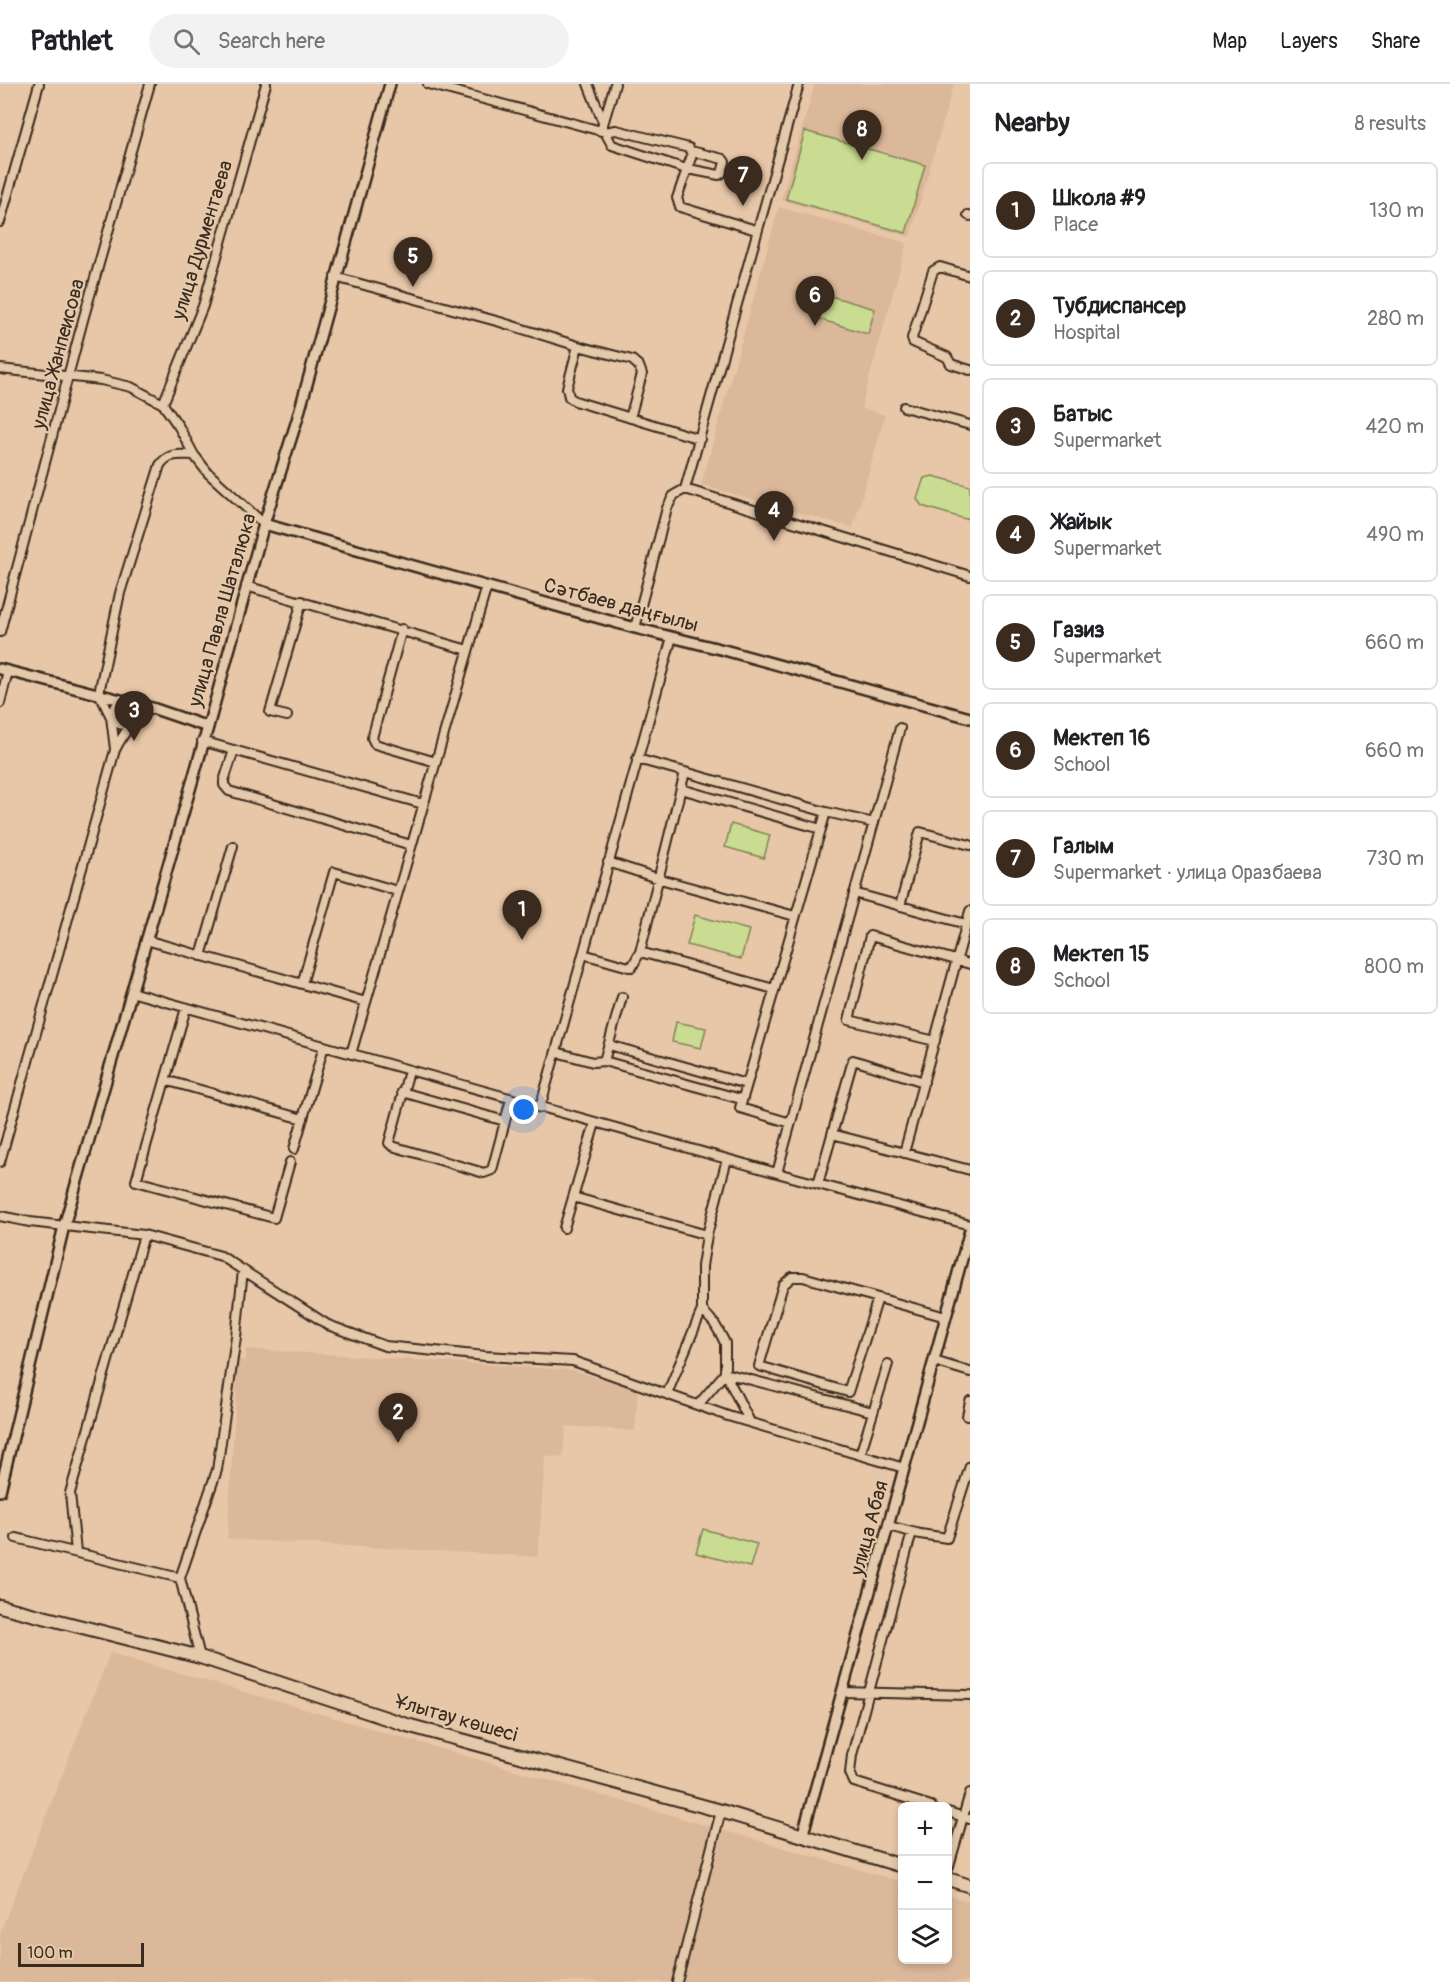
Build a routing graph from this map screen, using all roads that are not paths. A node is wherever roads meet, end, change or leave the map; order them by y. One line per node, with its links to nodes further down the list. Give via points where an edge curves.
1 (38, 84): 12 (street)
2 (150, 84): 19 (street, улица Жанпеисова)
3 (266, 84): 20 (street, улица Дурментаева, via 203,306)
4 (390, 84): 15 (street, улица Павла Шаталюка)
5 (428, 84): 9 (street)
6 (588, 84): 9 (street)
7 (615, 84): 9 (street)
8 (799, 84): 13 (street)
9 (603, 128): 10 (street, via 689,148); 11 (street, via 612,145)
10 (692, 153): 11 (street); 11 (street, via 725,162 719,175)
11 (689, 168): 13 (street, via 677,198 680,207)
12 (0, 222)
13 (756, 230): 24 (street)
14 (970, 276): 18 (street, via 940,267 933,271 912,338 913,342 947,357 951,364)
15 (335, 277): 16 (street); 27 (street, улица Павла Шаталюка)
16 (578, 346): 22 (street, via 568,396); 22 (street, via 632,360 639,366 642,374)
17 (0, 369): 19 (street)
18 (970, 370)
19 (68, 377): 20 (street, via 131,387); 34 (street, улица Жанпеисова)
20 (163, 404): 25 (street)
21 (904, 407): 23 (street)
22 (630, 418): 24 (street)
23 (970, 425)
24 (700, 439): 26 (street)
25 (194, 455): 27 (street); 38 (street, via 172,455 160,465 120,593)
26 (685, 489): 28 (street); 32 (street, via 674,495 667,508)
27 (264, 524): 29 (street, улица Павла Шаталюка); 30 (street, Сәтбаев даңғылы)
28 (970, 576)
29 (246, 586): 31 (street); 47 (street, улица Павла Шаталюка)
30 (487, 586): 32 (street, Сәтбаев даңғылы); 36 (street)
31 (302, 601): 33 (street); 43 (street, via 270,711)
32 (635, 628): 35 (street, Сәтбаев даңғылы)
33 (402, 629): 36 (street); 53 (street, via 372,738 375,744)
34 (0, 633)
35 (672, 637): 45 (street, Сәтбаев даңғылы); 52 (street)
36 (468, 650): 53 (street)
37 (4, 670): 38 (street); 40 (street)
38 (99, 693): 39 (street); 44 (street)
39 (123, 700): 41 (street); 44 (street)
40 (0, 703)
41 (134, 703): 42 (street, улица Павла Шаталюка); 46 (street)
42 (152, 708): 46 (street); 47 (street, улица Павла Шаталюка)
43 (287, 716)
44 (111, 717): 46 (street, via 123,726); 50 (street)
45 (970, 718)
46 (132, 723): 50 (street)
47 (208, 727): 49 (street)
48 (900, 728): 58 (street)
49 (202, 741): 51 (street); 71 (street)
50 (116, 750): 105 (street)
51 (234, 750): 56 (street); 60 (street, via 224,781 229,791)
52 (637, 759): 54 (street); 63 (street)
53 (435, 762): 56 (street)
54 (685, 772): 55 (street); 57 (street)
55 (681, 789): 59 (street); 64 (street)
56 (423, 804): 60 (street)
57 (826, 812): 58 (street); 59 (street)
58 (874, 823): 66 (street)
59 (821, 829): 69 (street)
60 (411, 845): 65 (street)
61 (970, 845): 67 (street, via 920,832)
62 (233, 846): 74 (street)
63 (608, 862): 64 (street); 73 (street)
64 (660, 879): 69 (street); 72 (street)
65 (397, 891): 77 (street, via 334,872); 81 (street)
66 (854, 893): 67 (street); 100 (street)
67 (900, 906): 70 (street)
68 (970, 911): 70 (street)
69 (795, 916): 78 (street)
70 (966, 924): 75 (street)
71 (146, 940): 74 (street); 79 (street)
72 (640, 952): 73 (street, via 632,967); 78 (street)
73 (583, 954): 86 (street)
74 (201, 956): 77 (street)
75 (956, 961): 76 (street); 83 (street); 83 (street, via 870,936 849,1020)
76 (970, 964)
77 (302, 984): 81 (street)
78 (774, 989): 92 (street)
79 (131, 992): 82 (street); 113 (street)
80 (622, 997): 84 (street)
81 (366, 1002): 87 (street)
82 (186, 1008): 85 (street); 90 (street)
83 (935, 1041): 91 (street)
84 (609, 1045): 88 (street); 92 (street)
85 (324, 1047): 87 (street); 97 (street)
86 (556, 1052): 88 (street, via 593,1062); 96 (street)
87 (351, 1054): 89 (street)
88 (604, 1061): 95 (street)
89 (409, 1071): 93 (street); 94 (street)
90 (165, 1080): 97 (street); 106 (street, via 136,1181 274,1218)
91 (924, 1082): 101 (street, via 853,1060); 103 (street)
92 (746, 1084): 95 (street)
93 (402, 1092): 98 (street); 98 (street, via 389,1143 392,1146 484,1173 492,1170)
94 (511, 1099): 96 (street); 98 (street)
95 (741, 1099): 100 (street, via 740,1108)
96 (540, 1108): 99 (street)
97 (303, 1119): 102 (street)
98 (505, 1120)
99 (595, 1123): 104 (street); 110 (street)
100 (791, 1123): 108 (street)
101 (832, 1134): 103 (street); 109 (street)
102 (294, 1149)
103 (904, 1153): 107 (street)
104 (727, 1159): 108 (street); 116 (street)
105 (0, 1162)
106 (290, 1162)
107 (970, 1170)
108 (777, 1173): 109 (street)
109 (818, 1184): 112 (street)
110 (573, 1197): 114 (street); 116 (street)
111 (0, 1216): 113 (street)
112 (970, 1225)
113 (64, 1226): 117 (street); 135 (street)
114 (564, 1228)
115 (970, 1230): 121 (street, улица Абая)
116 (707, 1235): 120 (street)
117 (144, 1236): 118 (street, via 221,1256); 139 (street, via 70,1493)
118 (243, 1270): 126 (street, via 328,1325 385,1346 573,1361); 140 (street, via 217,1470)
119 (878, 1298): 119 (street, via 803,1277 788,1278 759,1366 848,1392); 121 (street)
120 (702, 1310): 125 (street, via 725,1343); 126 (street)
121 (946, 1317): 122 (street, улица Абая)
122 (934, 1361): 124 (street); 134 (street, улица Абая)
123 (888, 1364): 129 (street)
124 (970, 1372)
125 (725, 1373): 128 (street); 129 (street); 131 (street)
126 (667, 1394): 128 (street)
127 (970, 1401): 130 (street)
128 (699, 1405): 131 (street)
129 (873, 1412): 132 (street)
130 (970, 1416)
131 (750, 1422): 132 (street)
132 (860, 1455): 134 (street)
133 (970, 1466): 137 (street, via 947,1538)
134 (904, 1468): 136 (street, улица Абая)
135 (0, 1491)
136 (888, 1526): 137 (street); 143 (street, улица Абая)
137 (912, 1532): 144 (street)
138 (16, 1538): 139 (street)
139 (76, 1552): 140 (street)
140 (180, 1578): 142 (street)
141 (0, 1606): 142 (main road, Ұлытау көшесі)
142 (200, 1657): 148 (main road, Ұлытау көшесі, via 407,1725)
143 (842, 1692): 144 (street); 151 (street, улица Абая)
144 (868, 1694): 145 (street); 147 (street, via 852,1755 851,1778)
145 (970, 1695)
146 (970, 1794): 150 (street)
147 (918, 1802)
148 (721, 1811): 151 (main road, Ұлытау көшесі); 156 (street)
149 (952, 1813): 150 (street)
150 (967, 1818): 152 (street)
151 (802, 1837): 153 (main road, Ұлытау көшесі)
152 (952, 1858)
153 (898, 1865)
154 (952, 1880): 155 (main road)
155 (970, 1886)
156 (677, 1982)

